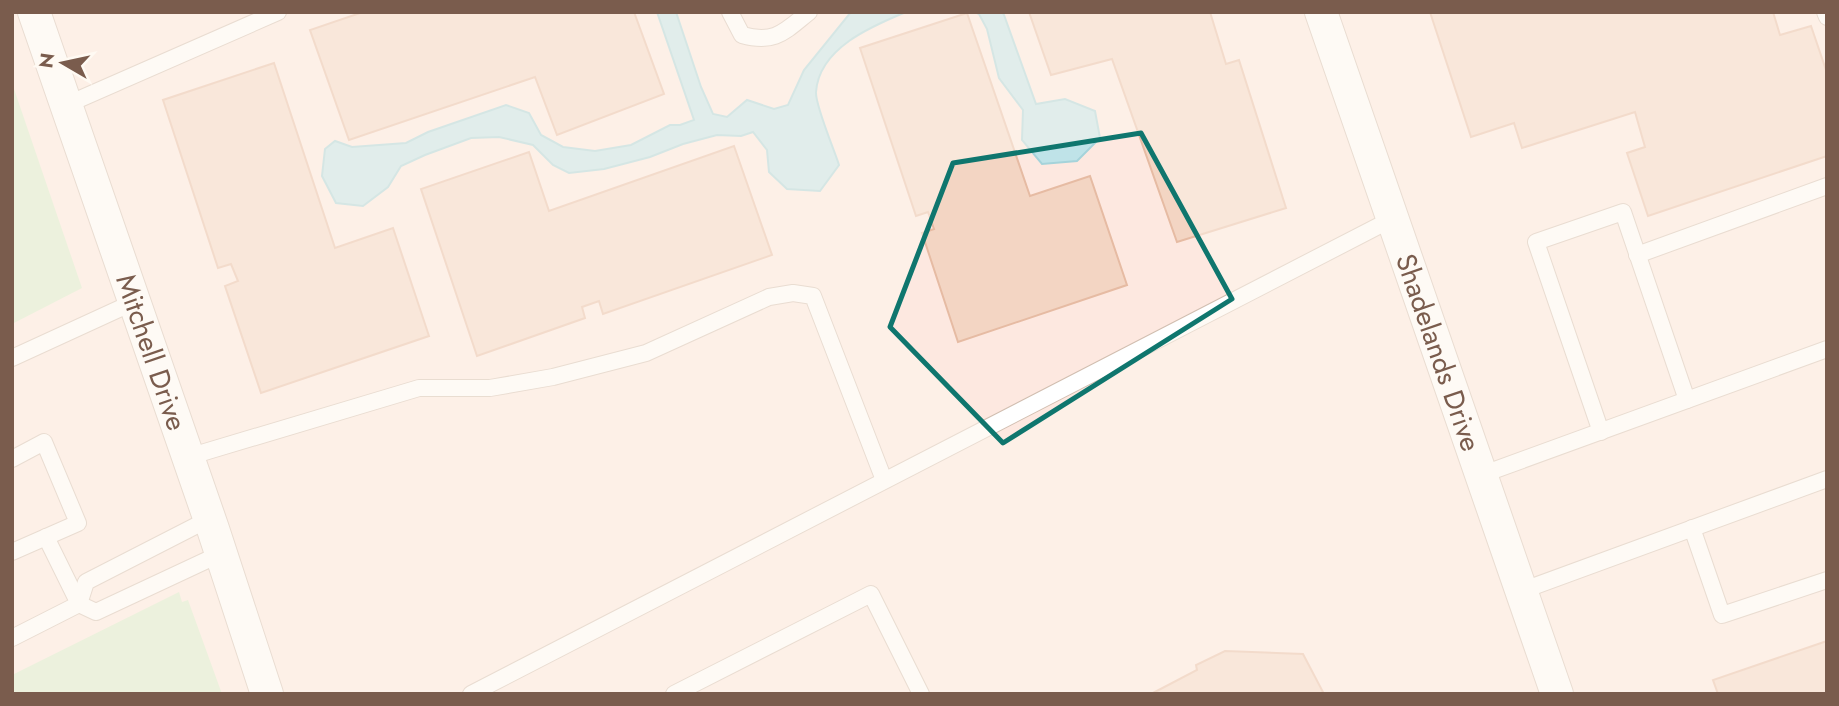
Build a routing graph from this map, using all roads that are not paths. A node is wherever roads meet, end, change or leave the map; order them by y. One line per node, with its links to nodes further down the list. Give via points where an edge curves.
1 (34, 12): 6 (street, Mitchell Drive)
2 (278, 12): 6 (lane)
3 (730, 12): 4 (lane, via 742,35 761,40 782,34)
4 (809, 12)
5 (1321, 12): 8 (street, Shadelands Drive)
6 (66, 105): 10 (street, Mitchell Drive)
7 (1827, 186): 9 (lane)
8 (1392, 219): 17 (street, Shadelands Drive); 19 (lane)
9 (1637, 255): 13 (lane); 14 (lane, via 1623,212 1536,242)
10 (134, 302): 12 (lane); 15 (street, Mitchell Drive)
11 (1827, 349): 13 (lane)
12 (12, 358)
13 (1687, 400): 14 (lane)
14 (1601, 432): 17 (lane)
15 (188, 457): 19 (lane, via 419,388 490,388 646,353 769,297 793,293 813,296); 20 (street, Mitchell Drive)
16 (12, 458): 22 (lane, via 44,442 78,523)
17 (1481, 475): 26 (street, Shadelands Drive)
18 (1827, 479): 21 (lane)
19 (884, 480): 30 (lane)
20 (209, 519): 24 (street, Mitchell Drive); 27 (lane, via 86,582)
21 (1692, 528): 25 (lane, via 1722,615); 26 (lane)
22 (46, 537): 23 (lane); 27 (lane)
23 (12, 552)
24 (220, 554): 27 (lane, via 96,612); 29 (street, Mitchell Drive)
25 (1827, 580)
26 (1521, 591): 33 (street, Shadelands Drive)
27 (79, 604): 28 (lane)
28 (12, 638)
29 (267, 694)
30 (471, 694)
31 (674, 694): 32 (lane, via 871,594)
32 (921, 694)
33 (1557, 694)

